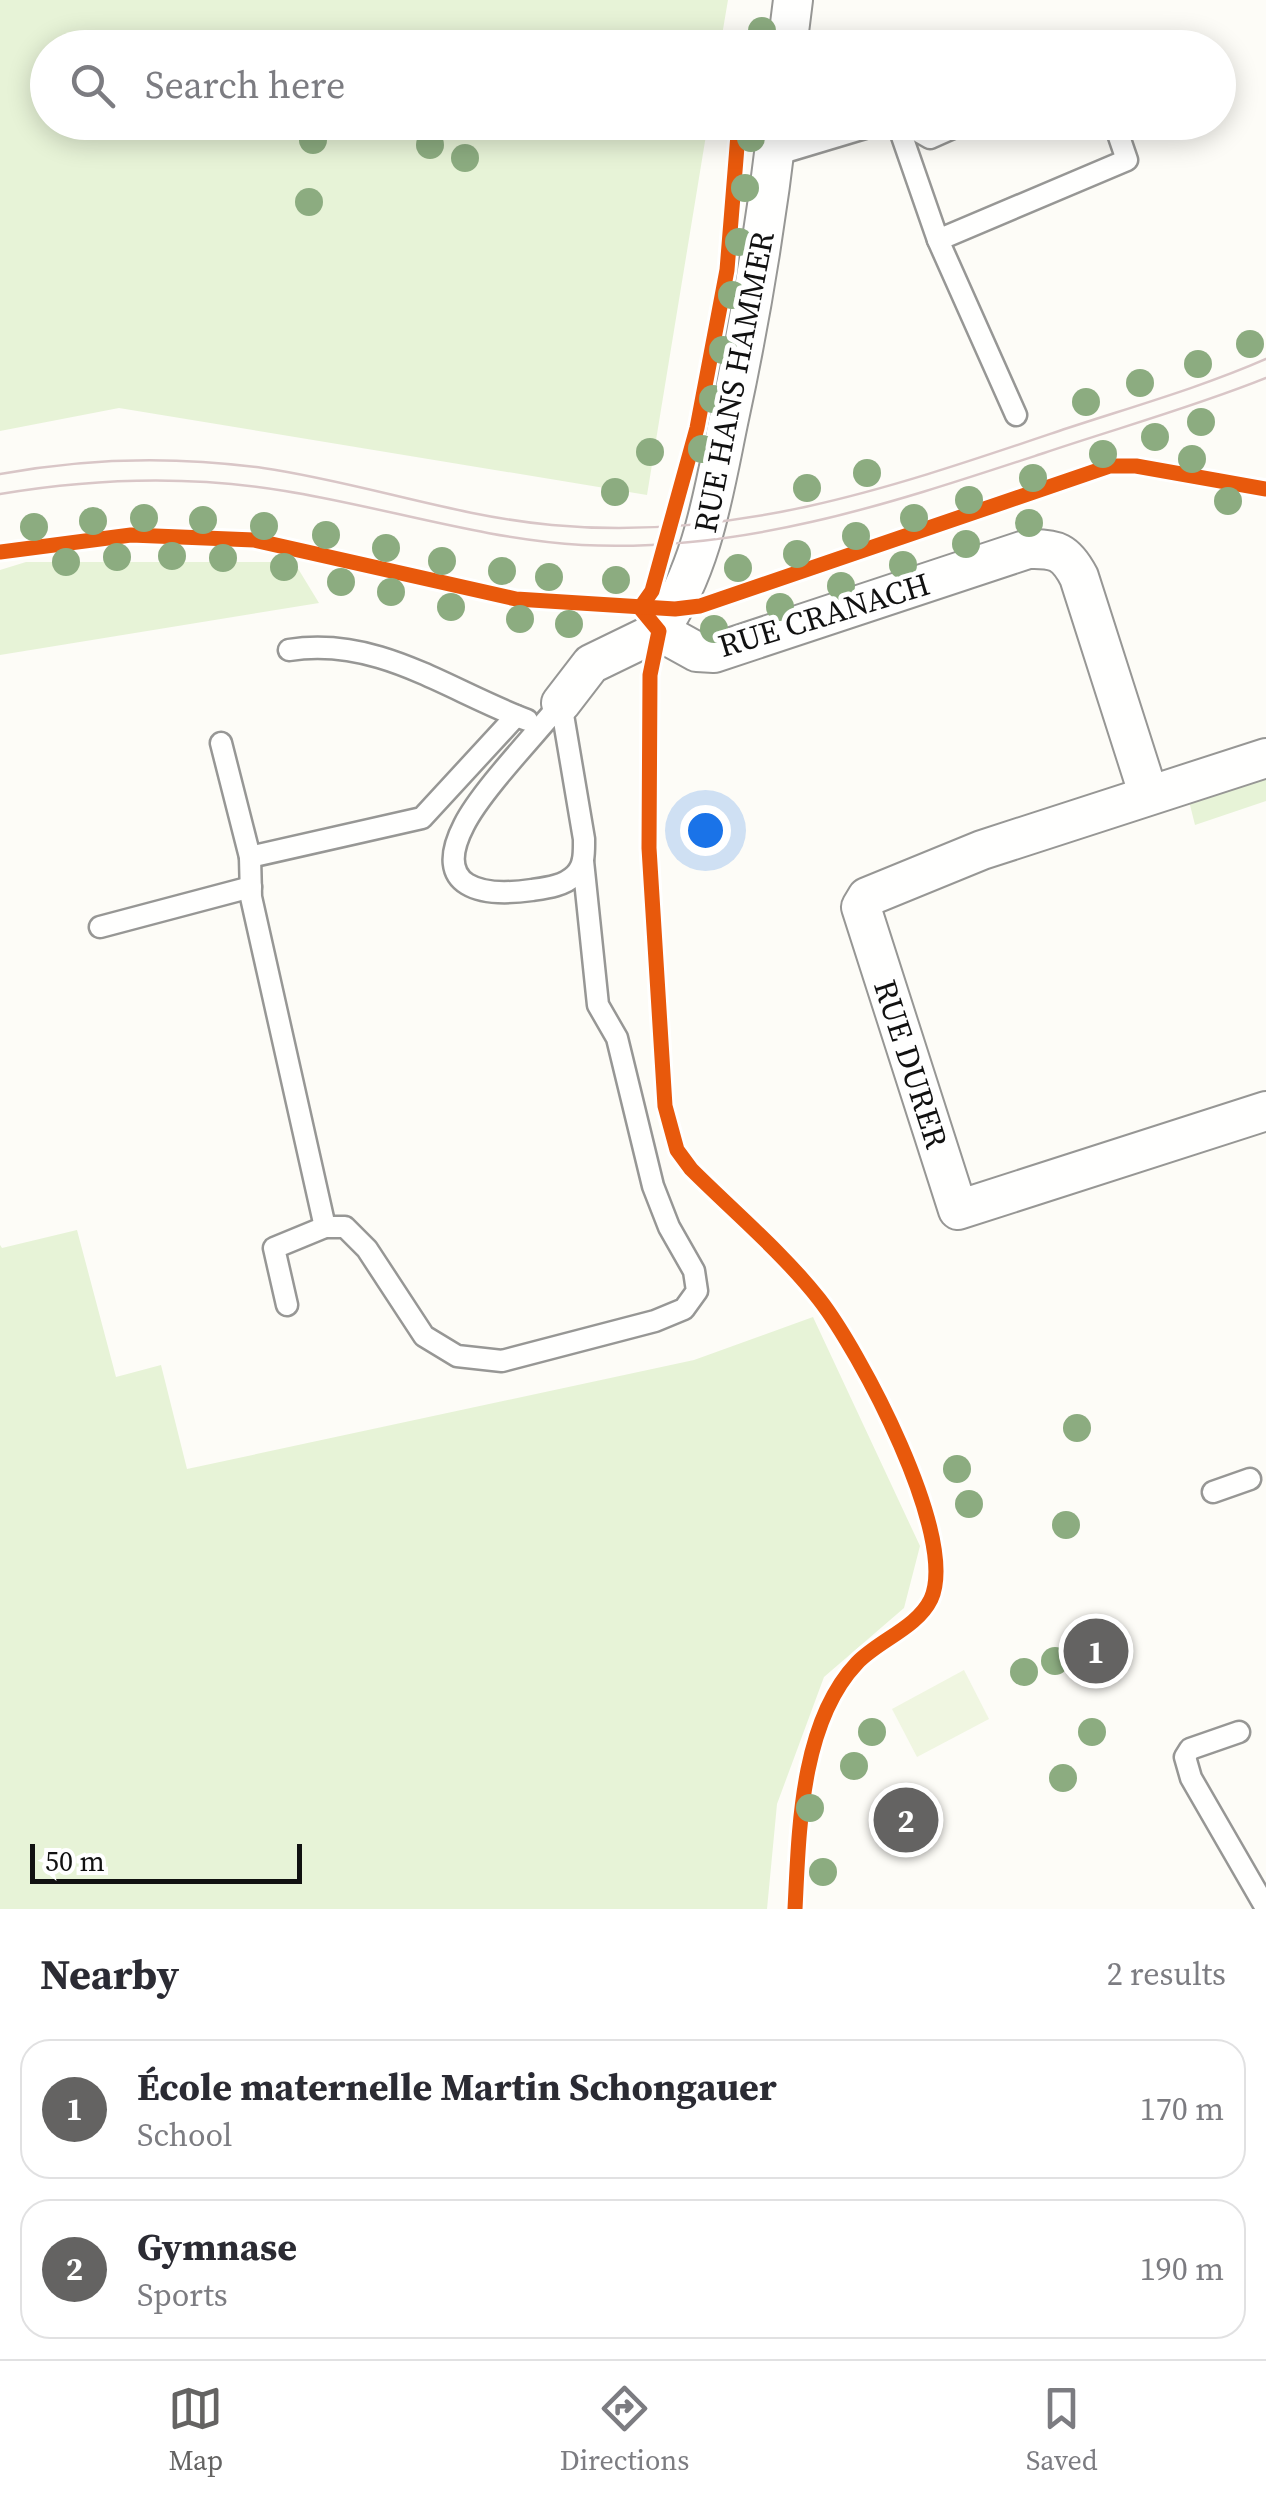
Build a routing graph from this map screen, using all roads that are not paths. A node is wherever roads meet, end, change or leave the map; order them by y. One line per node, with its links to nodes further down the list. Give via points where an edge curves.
1 (793, 0): 2 (street)
2 (789, 30)
3 (776, 140): 8 (street, RUE HANS HAMMER, via 762,264 702,543)
4 (906, 140): 6 (lane)
5 (1120, 140): 6 (lane, via 1127,160)
6 (938, 240): 7 (lane)
7 (1016, 414)
8 (659, 631): 10 (street, via 591,664); 14 (street, RUE CRANACH, via 697,652 714,653 1028,549 1054,548 1070,558 1079,577)
9 (289, 650): 11 (lane, via 325,644 400,661)
10 (552, 714): 11 (lane); 16 (lane, via 584,838); 16 (lane, via 464,823 456,867 465,885 481,894 507,893 556,886 576,875)
11 (516, 716): 15 (lane, via 422,818)
12 (221, 743): 15 (lane)
13 (1266, 758): 14 (street, RUE DURER)
14 (1148, 793): 19 (street, RUE DURER, via 965,857 867,896 861,906 958,1210)
15 (250, 857): 17 (lane)
16 (583, 861): 20 (lane, via 598,1004 616,1038 654,1186 697,1291 684,1309 656,1322 502,1360 457,1356 424,1336 367,1248 345,1228)
17 (251, 888): 18 (lane); 20 (lane)
18 (100, 927)
19 (1266, 1111)
20 (325, 1226): 21 (lane, via 274,1248)
21 (287, 1305)
22 (1250, 1479): 23 (lane)
23 (1212, 1492)
24 (1239, 1732): 25 (lane, via 1190,1749 1185,1757)
25 (1266, 1908)

